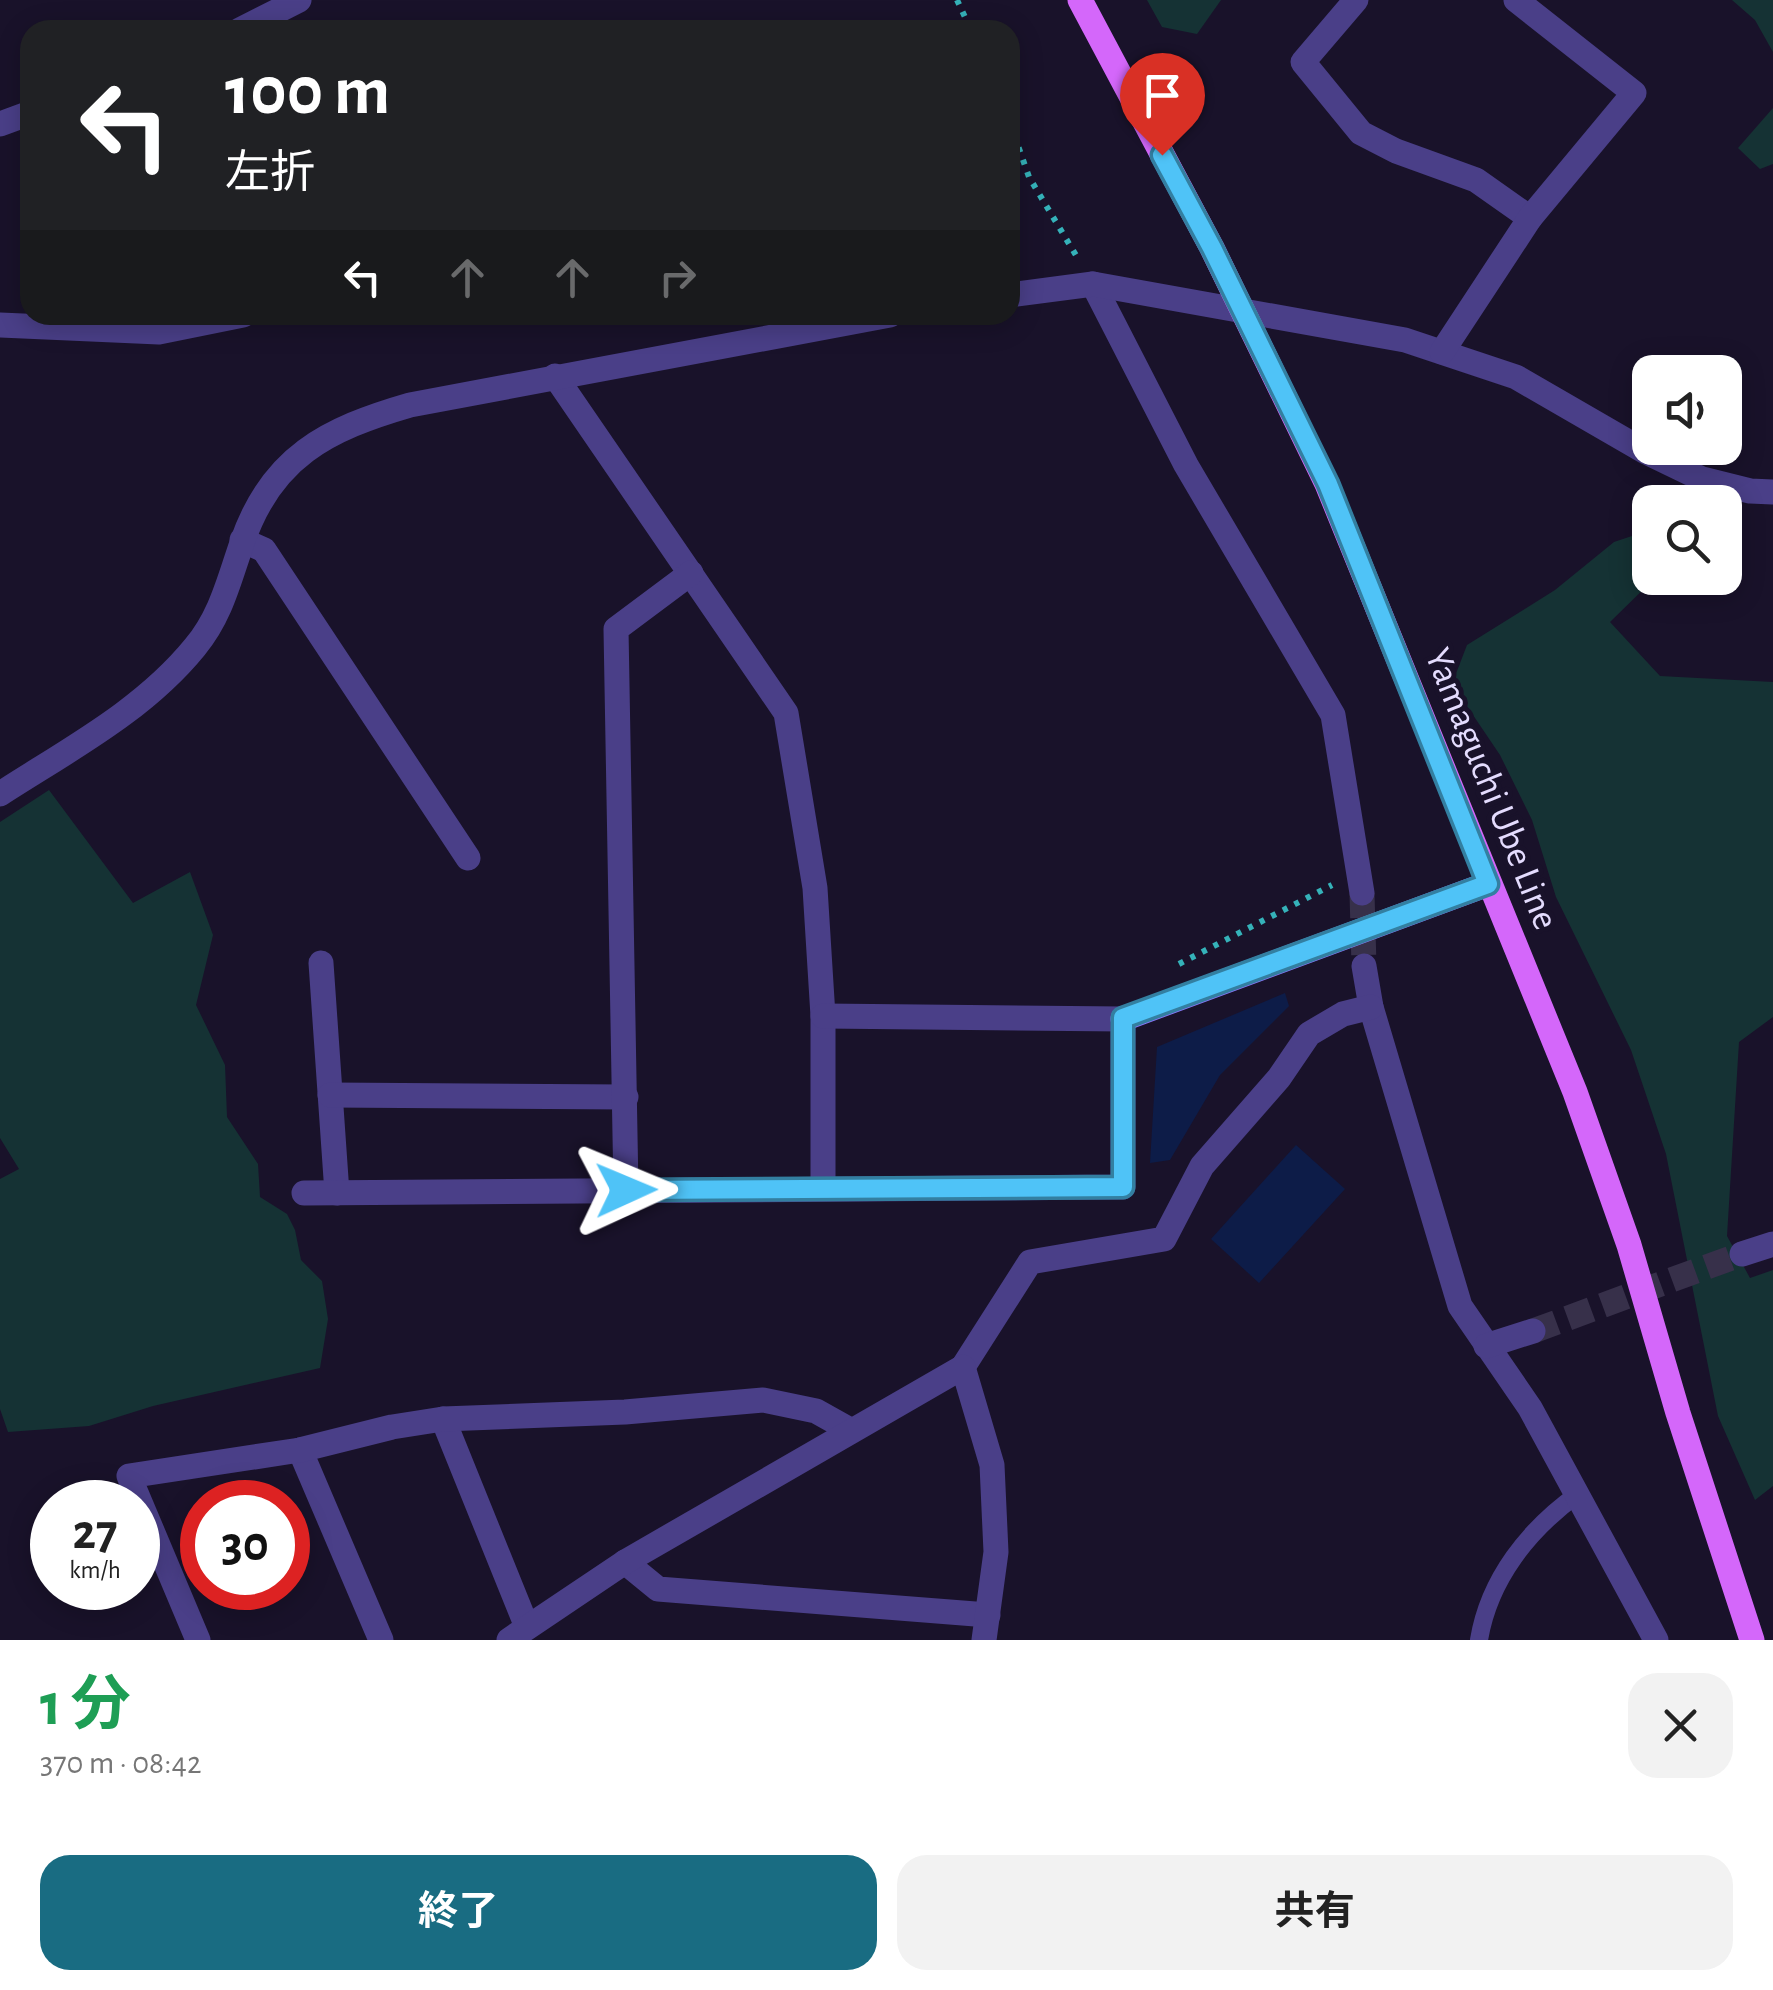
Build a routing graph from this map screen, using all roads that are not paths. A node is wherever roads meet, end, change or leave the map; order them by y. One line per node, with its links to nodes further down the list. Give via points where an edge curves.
1 (299, 0): 5 (street)
2 (1080, 0): 20 (main road, Yamaguchi Ube Line, via 1328,484)
3 (1356, 0): 6 (street, via 1302,62 1361,133 1476,180)
4 (1516, 0): 6 (street, via 1634,93)
5 (260, 20)
6 (1530, 218): 12 (street)
7 (1092, 284): 8 (street); 12 (street); 19 (street, via 1186,465 1333,715)
8 (1020, 294)
9 (0, 324): 10 (street, via 159,332)
10 (194, 325)
11 (835, 325): 13 (street)
12 (1442, 352): 14 (street, via 1516,377 1702,479)
13 (555, 376): 15 (street, via 410,404 314,443 281,470); 16 (street)
14 (1773, 492)
15 (242, 540): 17 (street, via 218,616 173,671 121,716); 18 (street, via 264,550)
16 (692, 573): 24 (street, via 786,714 815,888); 27 (street, via 616,628)
17 (0, 794)
18 (468, 858)
19 (1360, 882)
20 (1488, 884): 25 (street); 48 (main road, Yamaguchi Ube Line, via 1630,1245)
21 (321, 964): 26 (street)
22 (1364, 966): 23 (street)
23 (1372, 1007): 35 (street, via 1460,1306); 36 (street, via 1343,1014 1310,1034 1202,1166 1164,1239 1030,1262)
24 (823, 1016): 25 (street); 28 (street)
25 (1123, 1018): 28 (street, via 1123,1187)
26 (330, 1095): 27 (street); 31 (street)
27 (626, 1097): 29 (street)
28 (824, 1188): 29 (street)
29 (626, 1190): 31 (street)
30 (304, 1193): 31 (street)
31 (337, 1193)
32 (1773, 1244): 33 (street)
33 (1742, 1254)
34 (1533, 1331): 35 (street)
35 (1486, 1346): 40 (street)
36 (962, 1368): 38 (street); 42 (street, via 992,1465 996,1552)
37 (443, 1419): 38 (street, via 763,1400 816,1411); 39 (street); 43 (street)
38 (850, 1430): 41 (street)
39 (300, 1450): 44 (street, via 129,1476); 45 (street)
40 (1578, 1494): 46 (lane, via 1530,1534 1505,1571); 47 (street)
41 (625, 1562): 42 (street, via 658,1589); 43 (street)
42 (986, 1628)
43 (518, 1634)
44 (198, 1640)
45 (381, 1640)
46 (1480, 1640)
47 (1656, 1640)
48 (1752, 1640)

